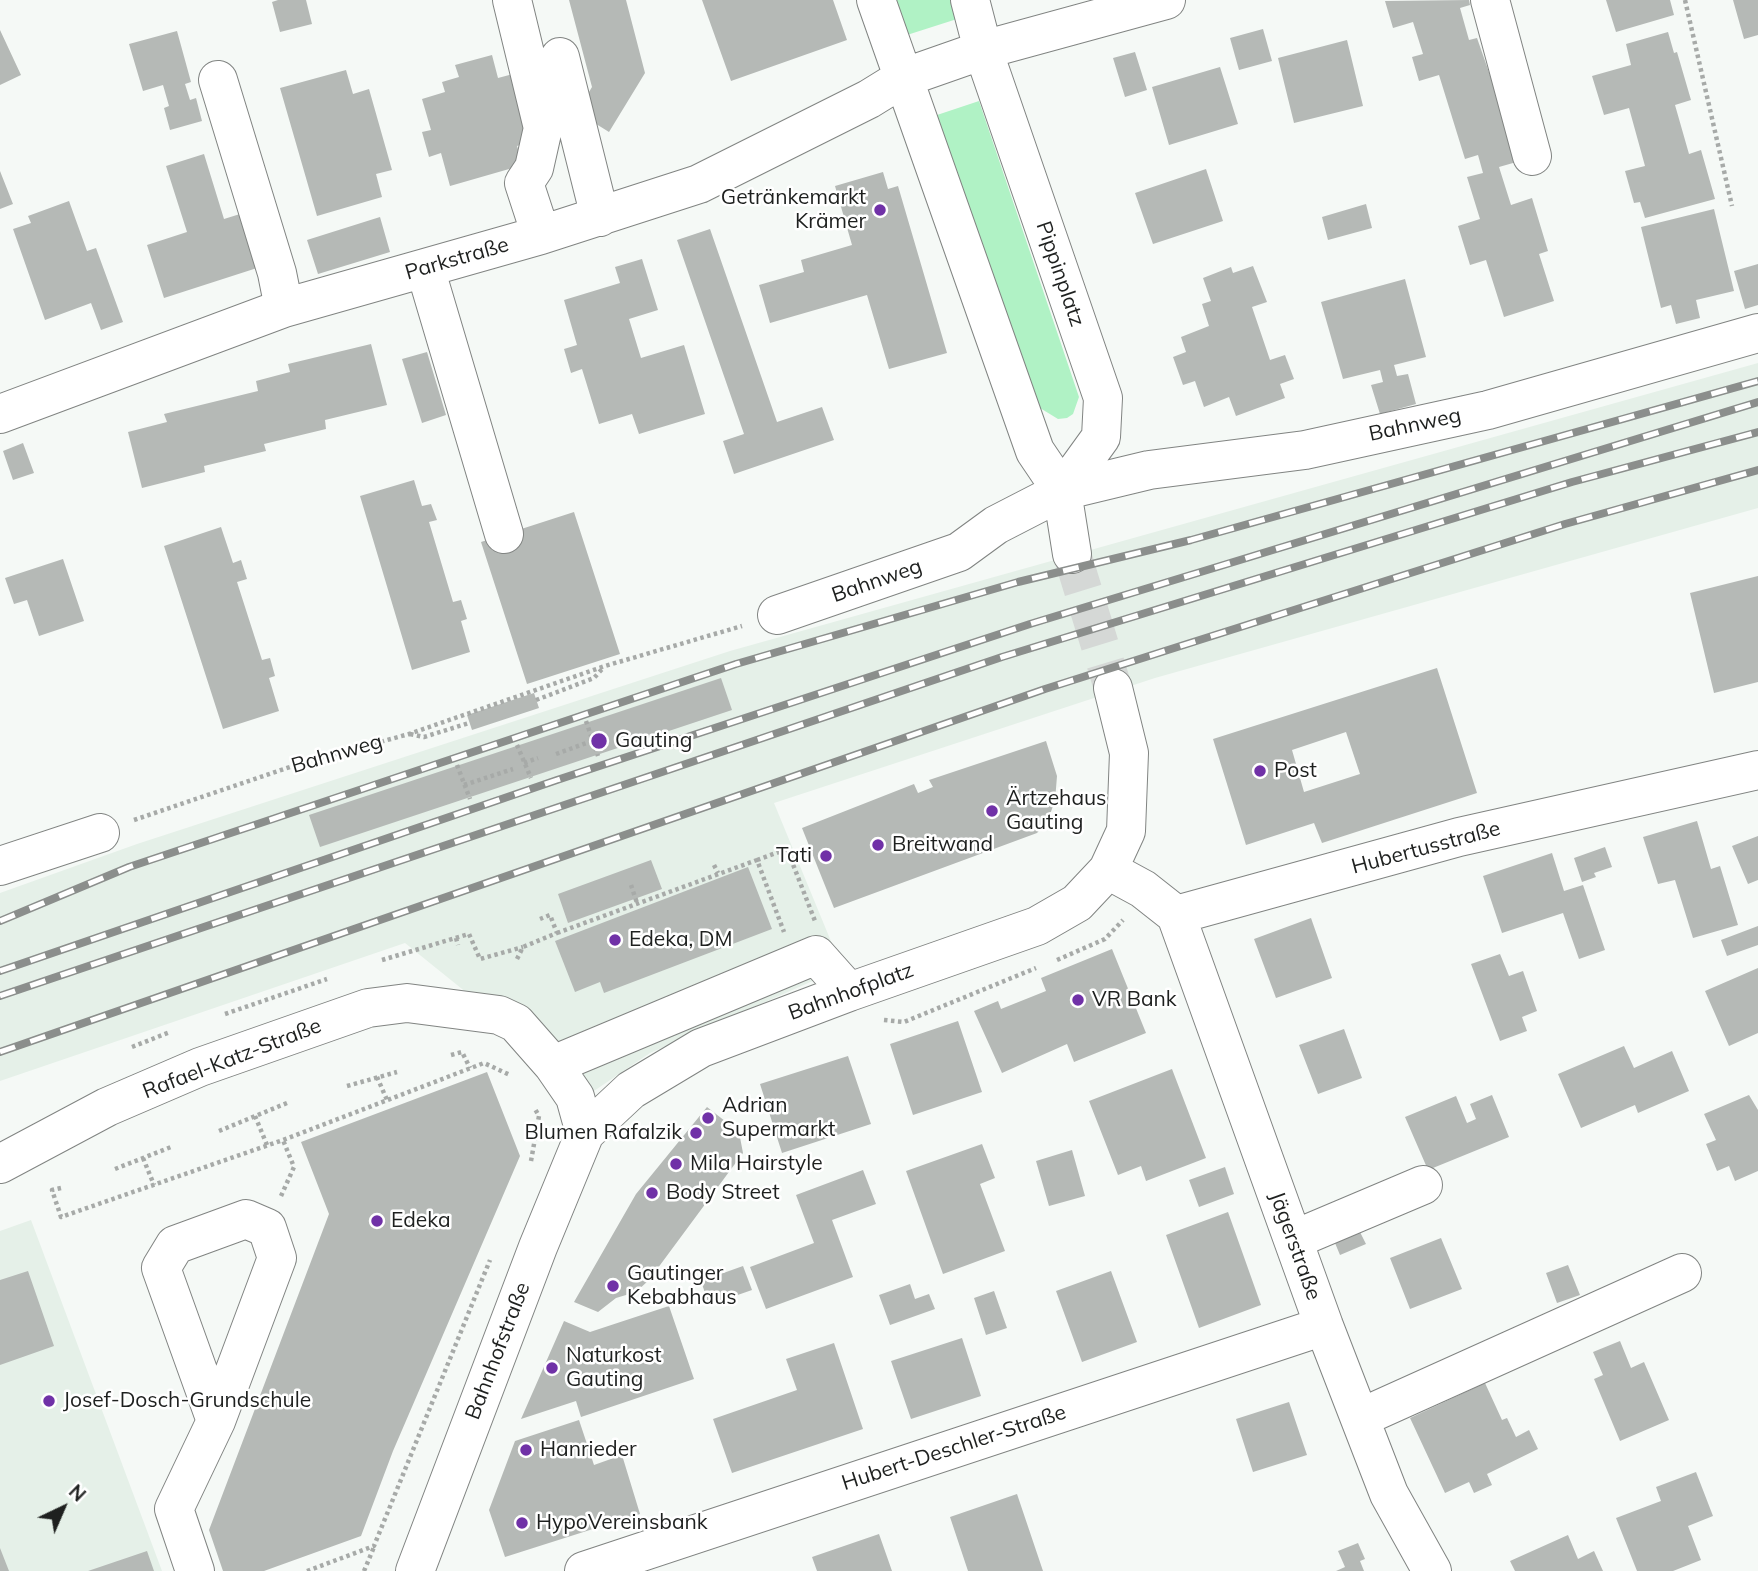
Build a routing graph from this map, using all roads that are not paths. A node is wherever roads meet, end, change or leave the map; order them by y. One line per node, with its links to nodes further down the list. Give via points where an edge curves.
1 (512, 0): 12 (street, via 543,128 534,168 524,183)
2 (876, 0): 8 (street)
3 (970, 0): 6 (street, Pippinplatz)
4 (1166, 0): 6 (street)
5 (1490, 0): 10 (street)
6 (983, 50): 8 (street); 17 (street, Pippinplatz, via 1103,398 1101,437)
7 (559, 57): 11 (street)
8 (903, 78): 11 (street, Parkstraße, via 699,184); 17 (street, via 1035,451)
9 (218, 80): 14 (street)
10 (1532, 156)
11 (600, 218): 12 (street, Parkstraße)
12 (541, 235): 13 (street, Parkstraße)
13 (425, 268): 14 (street, Parkstraße); 18 (street)
14 (284, 308): 16 (street, Parkstraße)
15 (1758, 333): 17 (street, Bahnweg, via 1488,410 1306,450 1149,470)
16 (0, 414)
17 (1062, 491): 19 (street); 20 (street, Bahnweg, via 996,525 959,552)
18 (504, 534)
19 (1072, 554)
20 (777, 615)
21 (1113, 688): 25 (street, Bahnhofplatz, via 1129,766 1126,831)
22 (1758, 770): 26 (street, Hubertusstraße, via 1459,837)
23 (100, 833): 24 (street)
24 (0, 866)
25 (1108, 870): 26 (street); 27 (street, Bahnhofplatz, via 1077,903 1037,926)
26 (1176, 915): 32 (street, Jägerstraße)
27 (849, 992): 28 (street, via 816,954); 29 (street, Bahnhofplatz, via 685,1056 631,1090)
28 (537, 1073): 29 (street, via 575,1097); 30 (street, Rafael-Katz-Straße, via 516,1023 499,1015 407,1003 368,1008 200,1067 107,1107)
29 (585, 1133): 38 (street, Bahnhofstraße)
30 (0, 1164)
31 (1423, 1185): 32 (street)
32 (1293, 1240): 34 (street, Jägerstraße)
33 (1682, 1273): 35 (street)
34 (1324, 1326): 35 (street, Jägerstraße); 39 (street, Hubert-Deschler-Straße)
35 (1360, 1418): 40 (street, Jägerstraße, via 1389,1493)
36 (216, 1420): 36 (street, via 277,1258 267,1228 246,1219 175,1245 161,1268); 37 (street, via 174,1509)
37 (195, 1571)
38 (415, 1571)
39 (584, 1571)
40 (1432, 1571)

